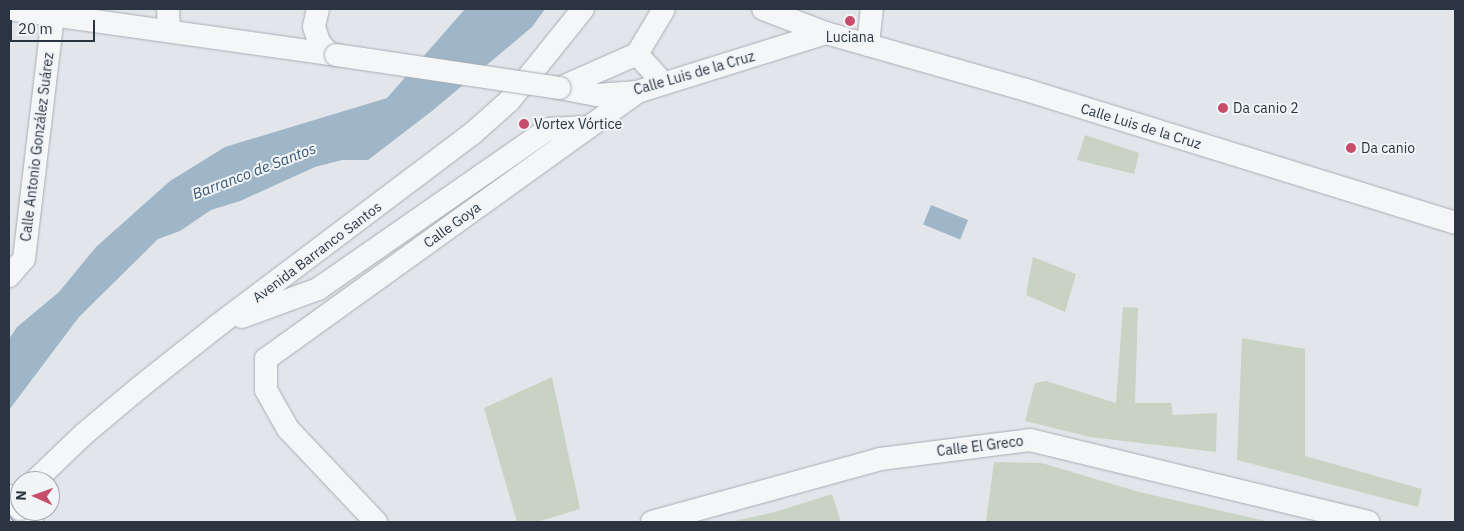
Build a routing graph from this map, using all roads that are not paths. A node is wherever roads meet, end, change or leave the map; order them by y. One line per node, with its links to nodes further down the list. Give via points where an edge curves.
1 (9, 9): 6 (street, Calle Luis de la Cruz)
2 (583, 9): 20 (street, Avenida Barranco Santos, via 509,100 472,134)
3 (664, 9): 13 (street)
4 (763, 9): 9 (street, Calle Luis de la Cruz)
5 (872, 9): 10 (street)
6 (53, 14): 8 (street, Calle Luis de la Cruz); 19 (street, Calle Antonio González Suárez, via 24,259)
7 (316, 18): 11 (street, via 301,42); 12 (street, via 320,44)
8 (169, 19): 11 (street, Calle Luis de la Cruz)
9 (826, 33): 10 (street, Calle Luis de la Cruz); 14 (street, Calle Luis de la Cruz)
10 (868, 45): 18 (street, Calle Luis de la Cruz, via 1026,90)
11 (282, 48): 12 (street, Calle Luis de la Cruz)
12 (333, 54): 15 (street, Calle Luis de la Cruz, bridge)
13 (637, 54): 14 (street); 15 (street)
14 (664, 84): 16 (street, Calle Luis de la Cruz)
15 (560, 88): 16 (street, Calle Luis de la Cruz, via 597,95)
16 (637, 92): 17 (street, Calle Goya)
17 (588, 127): 20 (street, via 548,129 318,289); 22 (street, Calle Goya, via 266,359 266,390 288,429)
18 (1455, 223)
19 (9, 276)
20 (217, 326): 21 (street, Avenida Barranco Santos, via 84,434)
21 (46, 471)
22 (376, 522)
23 (652, 522): 24 (street, Calle El Greco, via 880,459 1030,440)
24 (1368, 522)

